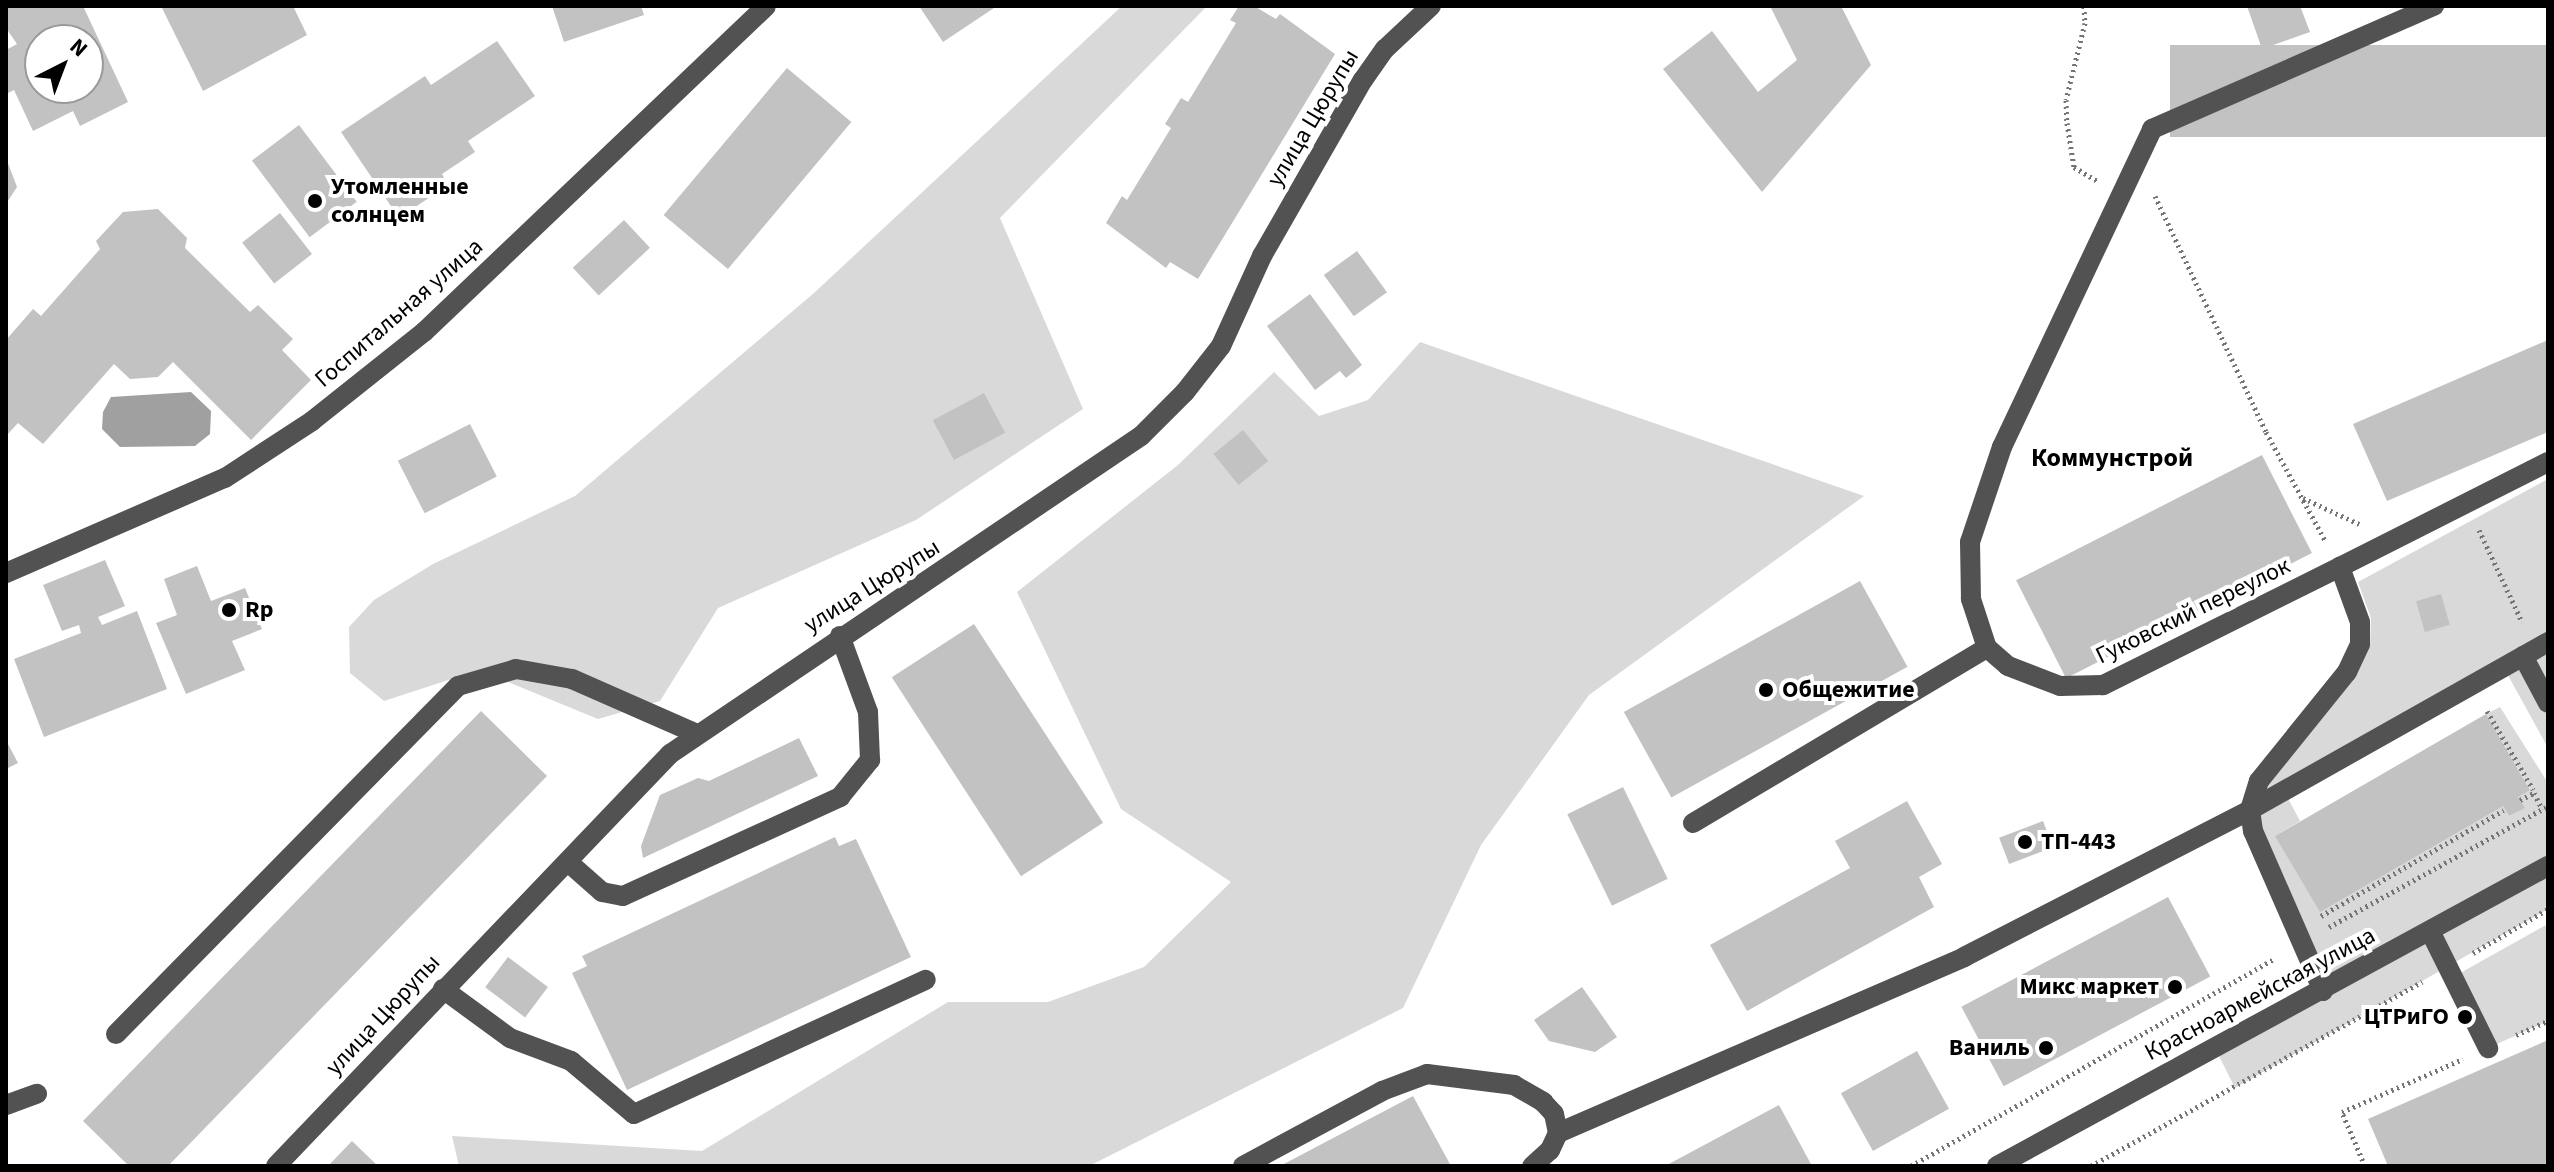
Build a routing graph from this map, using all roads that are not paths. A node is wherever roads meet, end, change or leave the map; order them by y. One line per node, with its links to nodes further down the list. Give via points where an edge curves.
1 (766, 6): 6 (street, Госпитальная улица, via 424,332 312,421 225,478)
2 (1431, 6): 7 (street, улица Цюрупы, via 1385,49 1363,80 1262,256 1221,346 1185,392 1141,436 949,569)
3 (2434, 6): 9 (street, via 2152,129 2043,355 1985,491 1970,542 1971,585)
4 (2548, 462): 5 (street, Гуковский переулок)
5 (2340, 567): 9 (street, Гуковский переулок, via 2103,685 2060,686 2008,666); 13 (street, via 2360,622 2360,644 2347,672 2259,781)
6 (6, 573)
7 (840, 636): 12 (street, улица Цюрупы); 15 (street, via 868,712 870,760 840,797 623,896 602,892)
8 (2548, 642): 10 (street)
9 (1987, 648): 14 (street)
10 (2523, 656): 11 (street); 13 (street)
11 (2548, 703)
12 (697, 734): 15 (street, улица Цюрупы, via 641,782); 21 (street, via 572,679 516,669 458,686)
13 (2250, 810): 20 (street, via 2253,831); 25 (street, via 1964,957)
14 (1693, 823)
15 (568, 862): 19 (street, улица Цюрупы)
16 (2548, 866): 17 (street, Красноармейская улица)
17 (2430, 931): 20 (street, Красноармейская улица); 22 (street)
18 (926, 980): 19 (street, via 634,1114 571,1061 510,1038)
19 (443, 989): 26 (street, улица Цюрупы)
20 (2323, 991): 29 (street, Красноармейская улица)
21 (116, 1034)
22 (2488, 1048)
23 (37, 1094): 24 (street)
24 (6, 1105)
25 (1558, 1133): 27 (street, via 1554,1114 1543,1102 1514,1085 1427,1074 1382,1091); 28 (street, via 1550,1150)
26 (276, 1166)
27 (1243, 1166)
28 (1532, 1166)
29 (1997, 1166)

